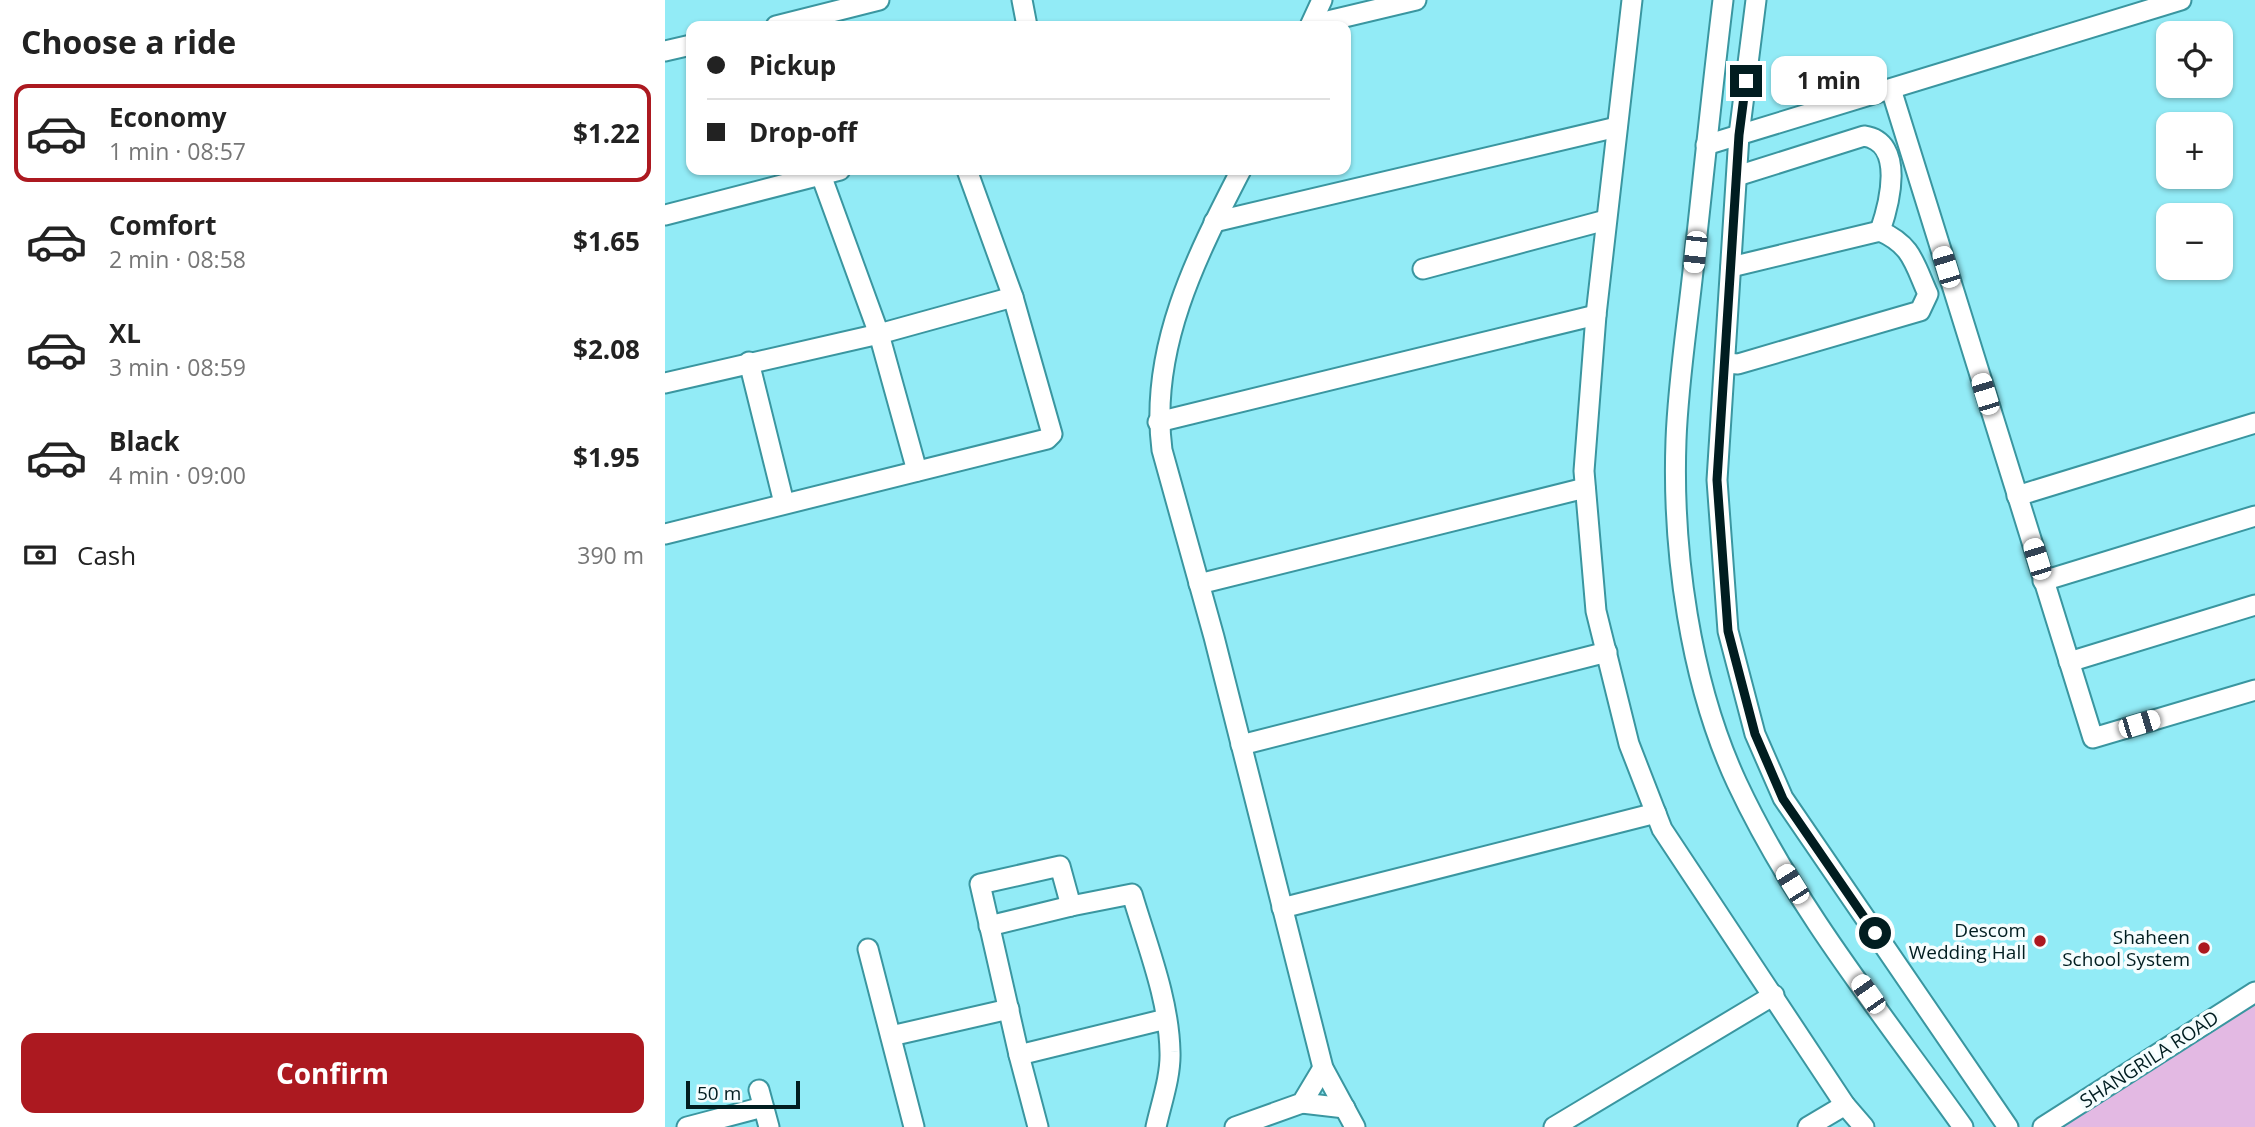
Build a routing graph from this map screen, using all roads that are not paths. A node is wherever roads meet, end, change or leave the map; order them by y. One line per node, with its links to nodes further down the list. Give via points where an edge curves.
1 (879, 0): 9 (street)
2 (1022, 0): 10 (street)
3 (1322, 0): 11 (street)
4 (1416, 0): 12 (street)
5 (1632, 0): 16 (street)
6 (1723, 0): 18 (street)
7 (1756, 0): 17 (street)
8 (2181, 0): 15 (street)
9 (796, 21)
10 (1026, 21)
11 (1312, 21)
12 (1330, 21)
13 (686, 46): 14 (street)
14 (665, 51)
15 (1891, 89): 17 (street); 40 (street)
16 (1617, 127): 25 (street); 26 (street)
17 (1739, 135): 18 (street); 22 (street)
18 (1706, 145): 76 (street, via 1676,440 1683,588 1694,649 1714,725 1766,842 1805,905)
19 (821, 175): 23 (street); 32 (street)
20 (969, 175): 30 (street)
21 (1238, 175): 26 (street)
22 (1737, 176): 27 (street, via 1864,136 1874,138 1881,142 1891,171 1892,191); 28 (street)
23 (780, 177): 24 (street)
24 (665, 215)
25 (1606, 220): 29 (street); 31 (street)
26 (1214, 222): 36 (street, via 1173,321 1162,365)
27 (1880, 231): 28 (street); 34 (street, via 1909,251 1928,294 1920,311 1738,364)
28 (1731, 267): 34 (street)
29 (1423, 269)
30 (1013, 297): 32 (street); 38 (street, via 1052,434 1047,439)
31 (1596, 315): 36 (street); 39 (street)
32 (879, 334): 33 (street); 38 (street)
33 (748, 362): 35 (street); 41 (street)
34 (1725, 363): 77 (street, via 1717,480 1728,631 1755,734 1783,799)
35 (665, 383)
36 (1159, 422): 45 (street, via 1162,450)
37 (2255, 423): 40 (street)
38 (917, 471): 41 (street)
39 (1585, 488): 45 (street); 47 (street, via 1596,611)
40 (2017, 496): 44 (street)
41 (784, 503): 43 (street)
42 (2255, 516): 44 (street)
43 (665, 534)
44 (2043, 581): 48 (street)
45 (1199, 584): 50 (street)
46 (2255, 605): 48 (street)
47 (1607, 652): 50 (street); 51 (street, via 1629,744)
48 (2069, 662): 49 (street, via 2093,738)
49 (2255, 690)
50 (1241, 745): 53 (street)
51 (1656, 813): 53 (street); 57 (street, via 1662,829)
52 (1071, 906): 54 (street); 54 (street, via 1060,866 979,884); 59 (street, via 1132,894)
53 (1282, 908): 62 (street)
54 (989, 926): 58 (street)
55 (868, 949): 60 (street)
56 (2255, 992): 78 (street, SHANGRILA ROAD)
57 (1774, 995): 64 (street); 73 (street)
58 (1009, 1009): 60 (street); 61 (street)
59 (1166, 1019): 61 (street); 70 (street, via 1171,1054)
60 (891, 1036): 68 (street)
61 (1019, 1055): 69 (street)
62 (1323, 1068): 63 (street); 65 (street)
63 (1302, 1103): 65 (street); 71 (street)
64 (1845, 1105): 74 (street); 75 (street)
65 (1345, 1108): 72 (street)
66 (687, 1127): 67 (street, via 761,1098)
67 (769, 1127)
68 (913, 1127)
69 (1038, 1127)
70 (1156, 1127)
71 (1235, 1127)
72 (1355, 1127)
73 (1554, 1127)
74 (1808, 1127)
75 (1864, 1127)
76 (1963, 1127)
77 (2008, 1127)
78 (2043, 1127)

